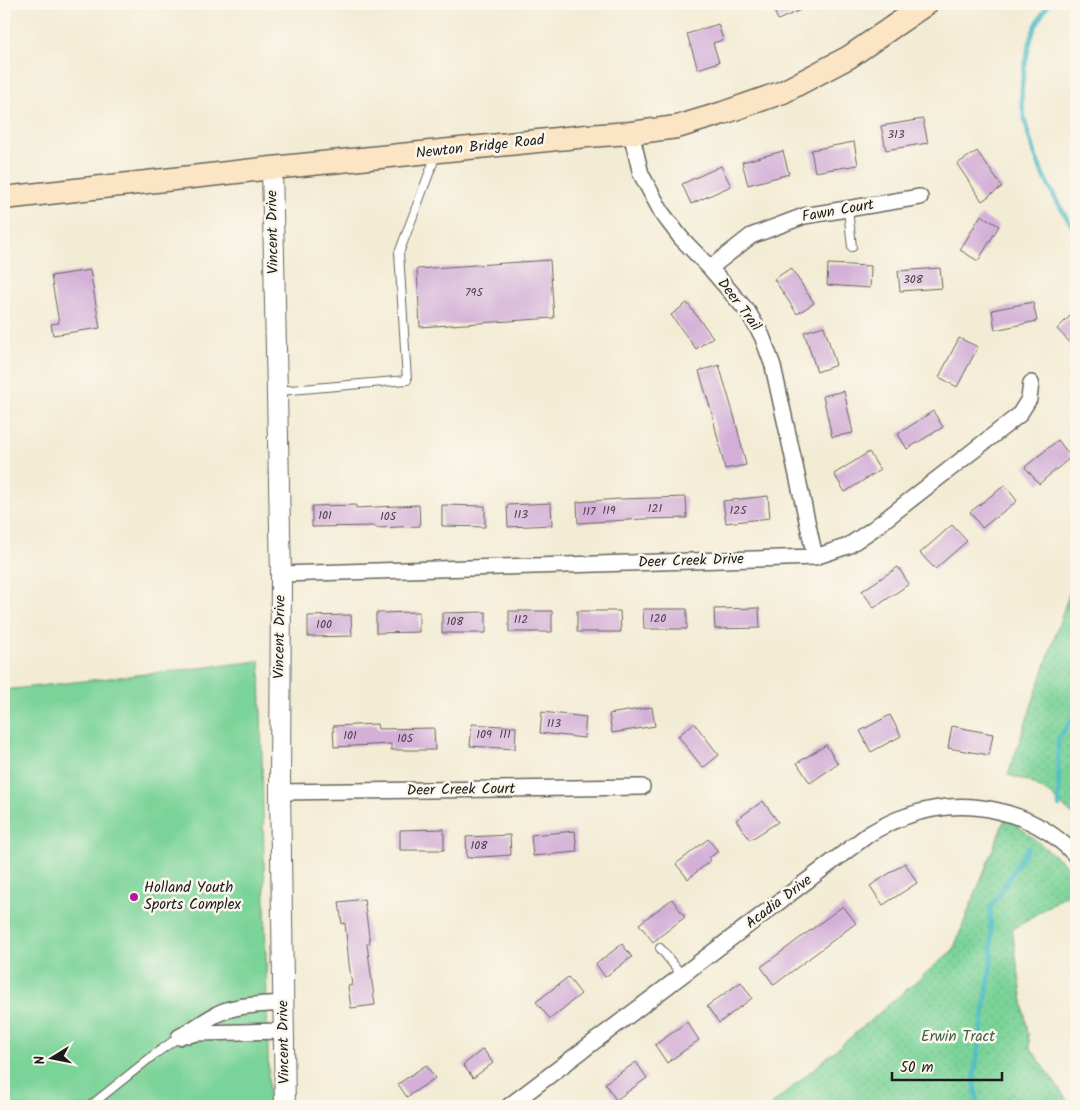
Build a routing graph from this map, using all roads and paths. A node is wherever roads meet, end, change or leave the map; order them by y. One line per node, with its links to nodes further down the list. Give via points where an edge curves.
1 (926, 4): 2 (main road, Newton Bridge Road, via 850,57 783,92 677,127)
2 (631, 133): 3 (main road, Newton Bridge Road); 9 (street, Deer Trail, via 641,174 662,213)
3 (437, 151): 4 (main road, Newton Bridge Road); 11 (lane, via 399,253 407,380)
4 (272, 168): 6 (main road, Newton Bridge Road); 11 (street, Vincent Drive)
5 (920, 197): 7 (street, Fawn Court)
6 (4, 198)
7 (848, 209): 8 (lane); 9 (street, Fawn Court, via 804,216 751,236)
8 (852, 247)
9 (710, 268): 12 (street, Deer Trail, via 748,312 762,336 773,366)
10 (1031, 383): 12 (street, Deer Creek Drive, via 1030,399 1019,415 873,529 848,546)
11 (277, 391): 13 (street, Vincent Drive)
12 (816, 557): 13 (street, Deer Creek Drive)
13 (281, 574): 15 (street, Vincent Drive)
14 (642, 787): 15 (street, Deer Creek Court)
15 (280, 792): 19 (street, Vincent Drive)
16 (1076, 856): 18 (street, Acadia Drive, via 1049,832 1013,814 994,809 951,807 908,816 869,834)
17 (660, 948): 18 (lane)
18 (682, 975): 24 (street, Acadia Drive)
19 (283, 1003): 20 (street, Vincent Drive); 21 (street, via 228,1010)
20 (284, 1031): 21 (street, via 198,1033); 23 (street, Vincent Drive)
21 (179, 1037): 22 (lane)
22 (90, 1106)
23 (285, 1106)
24 (509, 1106)

